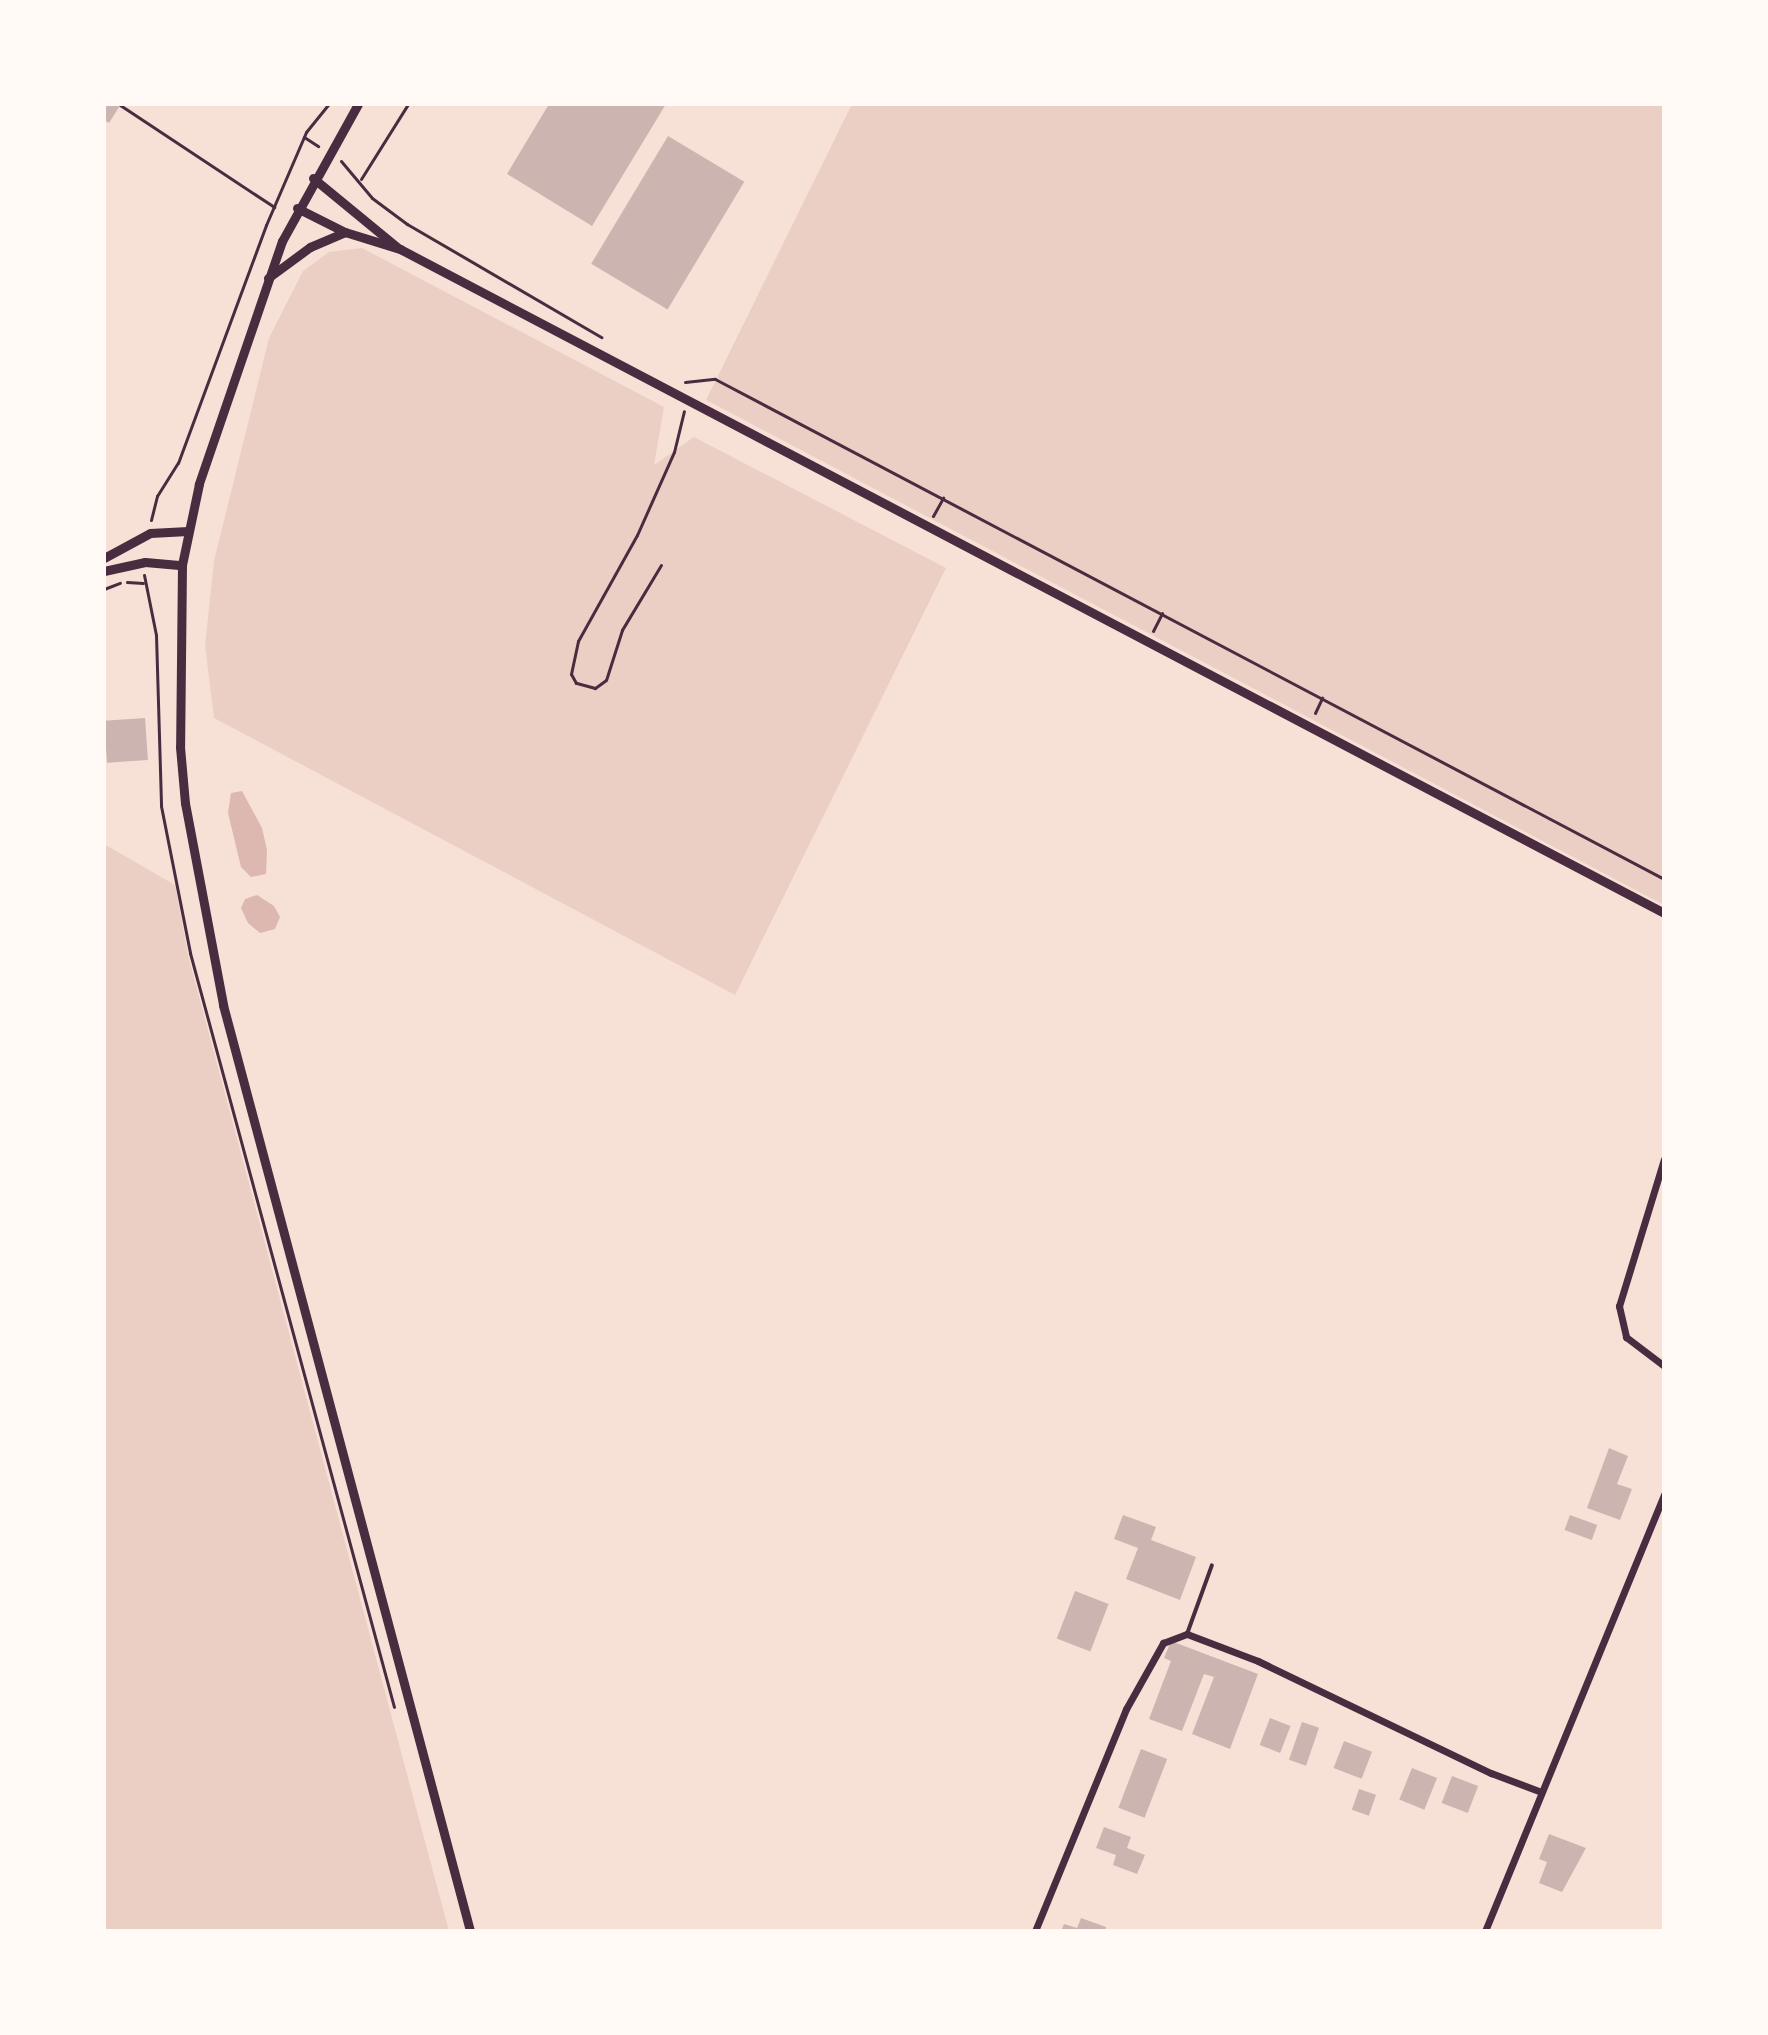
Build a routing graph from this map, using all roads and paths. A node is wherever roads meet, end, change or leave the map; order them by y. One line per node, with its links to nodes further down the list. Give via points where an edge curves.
1 (329, 104): 6 (path, via 304,137)
2 (358, 104): 5 (street)
3 (408, 104): 11 (path, via 361,179 372,198 419,232)
4 (120, 105): 6 (path)
5 (313, 178): 7 (street); 9 (street)
6 (274, 207): 17 (path, via 218,343 178,463 153,506)
7 (297, 208): 8 (street); 10 (street)
8 (345, 232): 9 (street); 10 (street, via 310,247)
9 (400, 249): 13 (street)
10 (268, 278): 16 (street, via 213,434)
11 (606, 340)
12 (680, 380): 14 (path, via 693,384 715,379)
13 (687, 401): 15 (street); 21 (path, via 674,452 637,535 578,641 571,674 576,683 595,688 606,680 622,630)
14 (943, 498): 15 (path); 24 (path)
15 (927, 527): 25 (street)
16 (188, 531): 17 (street); 20 (street)
17 (150, 533): 18 (street)
18 (104, 558)
19 (145, 562): 20 (street); 22 (street); 23 (path, via 143,583)
20 (182, 565): 32 (street, via 180,747 205,920)
21 (661, 565)
22 (104, 571)
23 (104, 589)
24 (1664, 879)
25 (1664, 913)
26 (1664, 1159): 27 (street, via 1619,1306 1626,1337)
27 (1664, 1366)
28 (1664, 1494): 31 (street)
29 (1212, 1565): 30 (lane)
30 (1187, 1634): 31 (street, via 1258,1661); 33 (street, via 1163,1643 1126,1709)
31 (1539, 1791): 34 (street)
32 (470, 1931)
33 (1035, 1931)
34 (1485, 1931)

